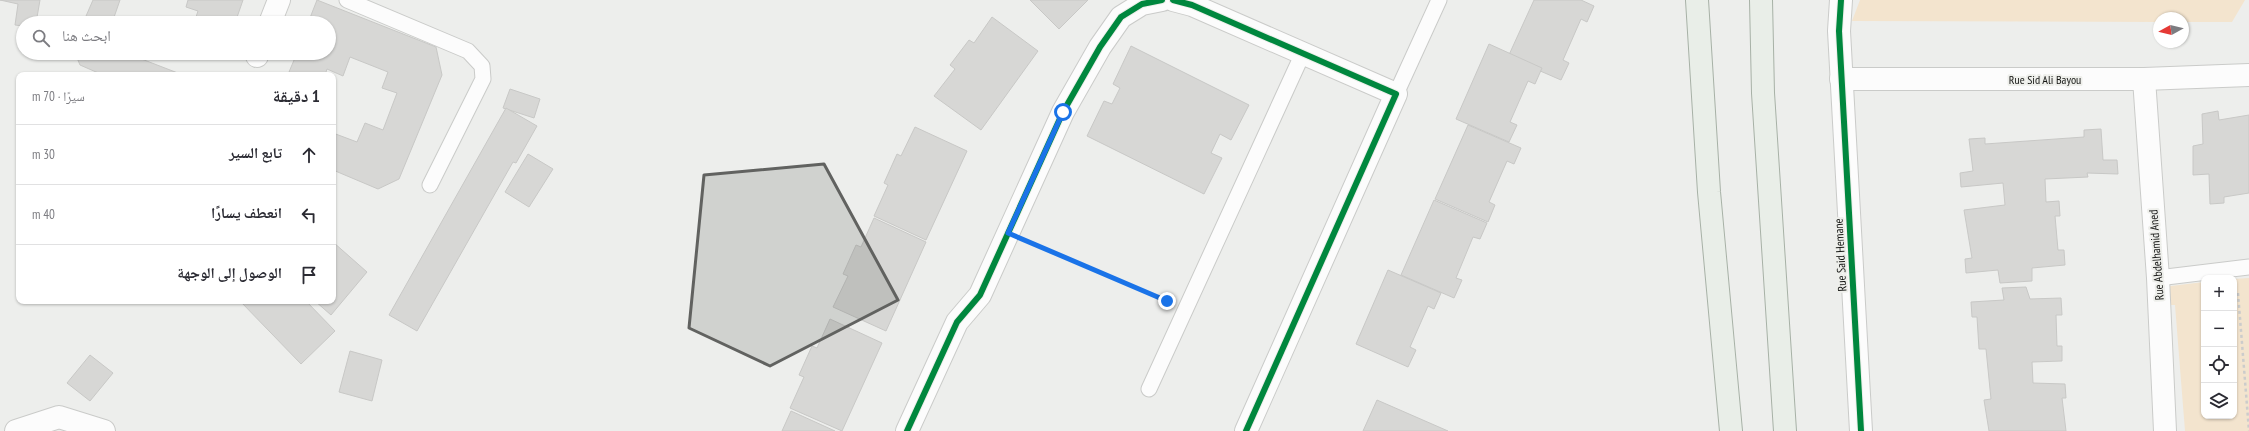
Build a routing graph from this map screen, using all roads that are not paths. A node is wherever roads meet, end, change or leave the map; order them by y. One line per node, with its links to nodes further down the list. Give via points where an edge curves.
1 (279, 0): 9 (street)
2 (347, 0): 15 (lane, via 468,51 482,66 484,79)
3 (1162, 0): 21 (street, via 1142,4 1121,17 1100,47 1063,112 980,296 957,322)
4 (1173, 0): 10 (street, via 1192,5)
5 (1439, 0): 14 (lane)
6 (1697, 0): 23 (main road, via 1709,192)
7 (1761, 0): 24 (main road, via 1763,93)
8 (1841, 0): 12 (street, Rue Said Hemane)
9 (273, 16)
10 (1303, 53): 14 (street); 18 (lane)
11 (2249, 75): 13 (street, Rue Sid Ali Bayou)
12 (1841, 79): 13 (street, Rue Sid Ali Bayou); 25 (street, Rue Said Hemane)
13 (2144, 79): 17 (street, Rue Abdelhamid Aned)
14 (1396, 94): 22 (street)
15 (430, 185)
16 (2243, 268): 17 (lane)
17 (2158, 278): 26 (street, Rue Abdelhamid Aned)
18 (1149, 389)
19 (16, 431): 20 (street, via 59,416)
20 (104, 431)
21 (907, 431)
22 (1246, 431)
23 (1731, 431)
24 (1785, 431)
25 (1861, 431)
26 (2165, 431)

